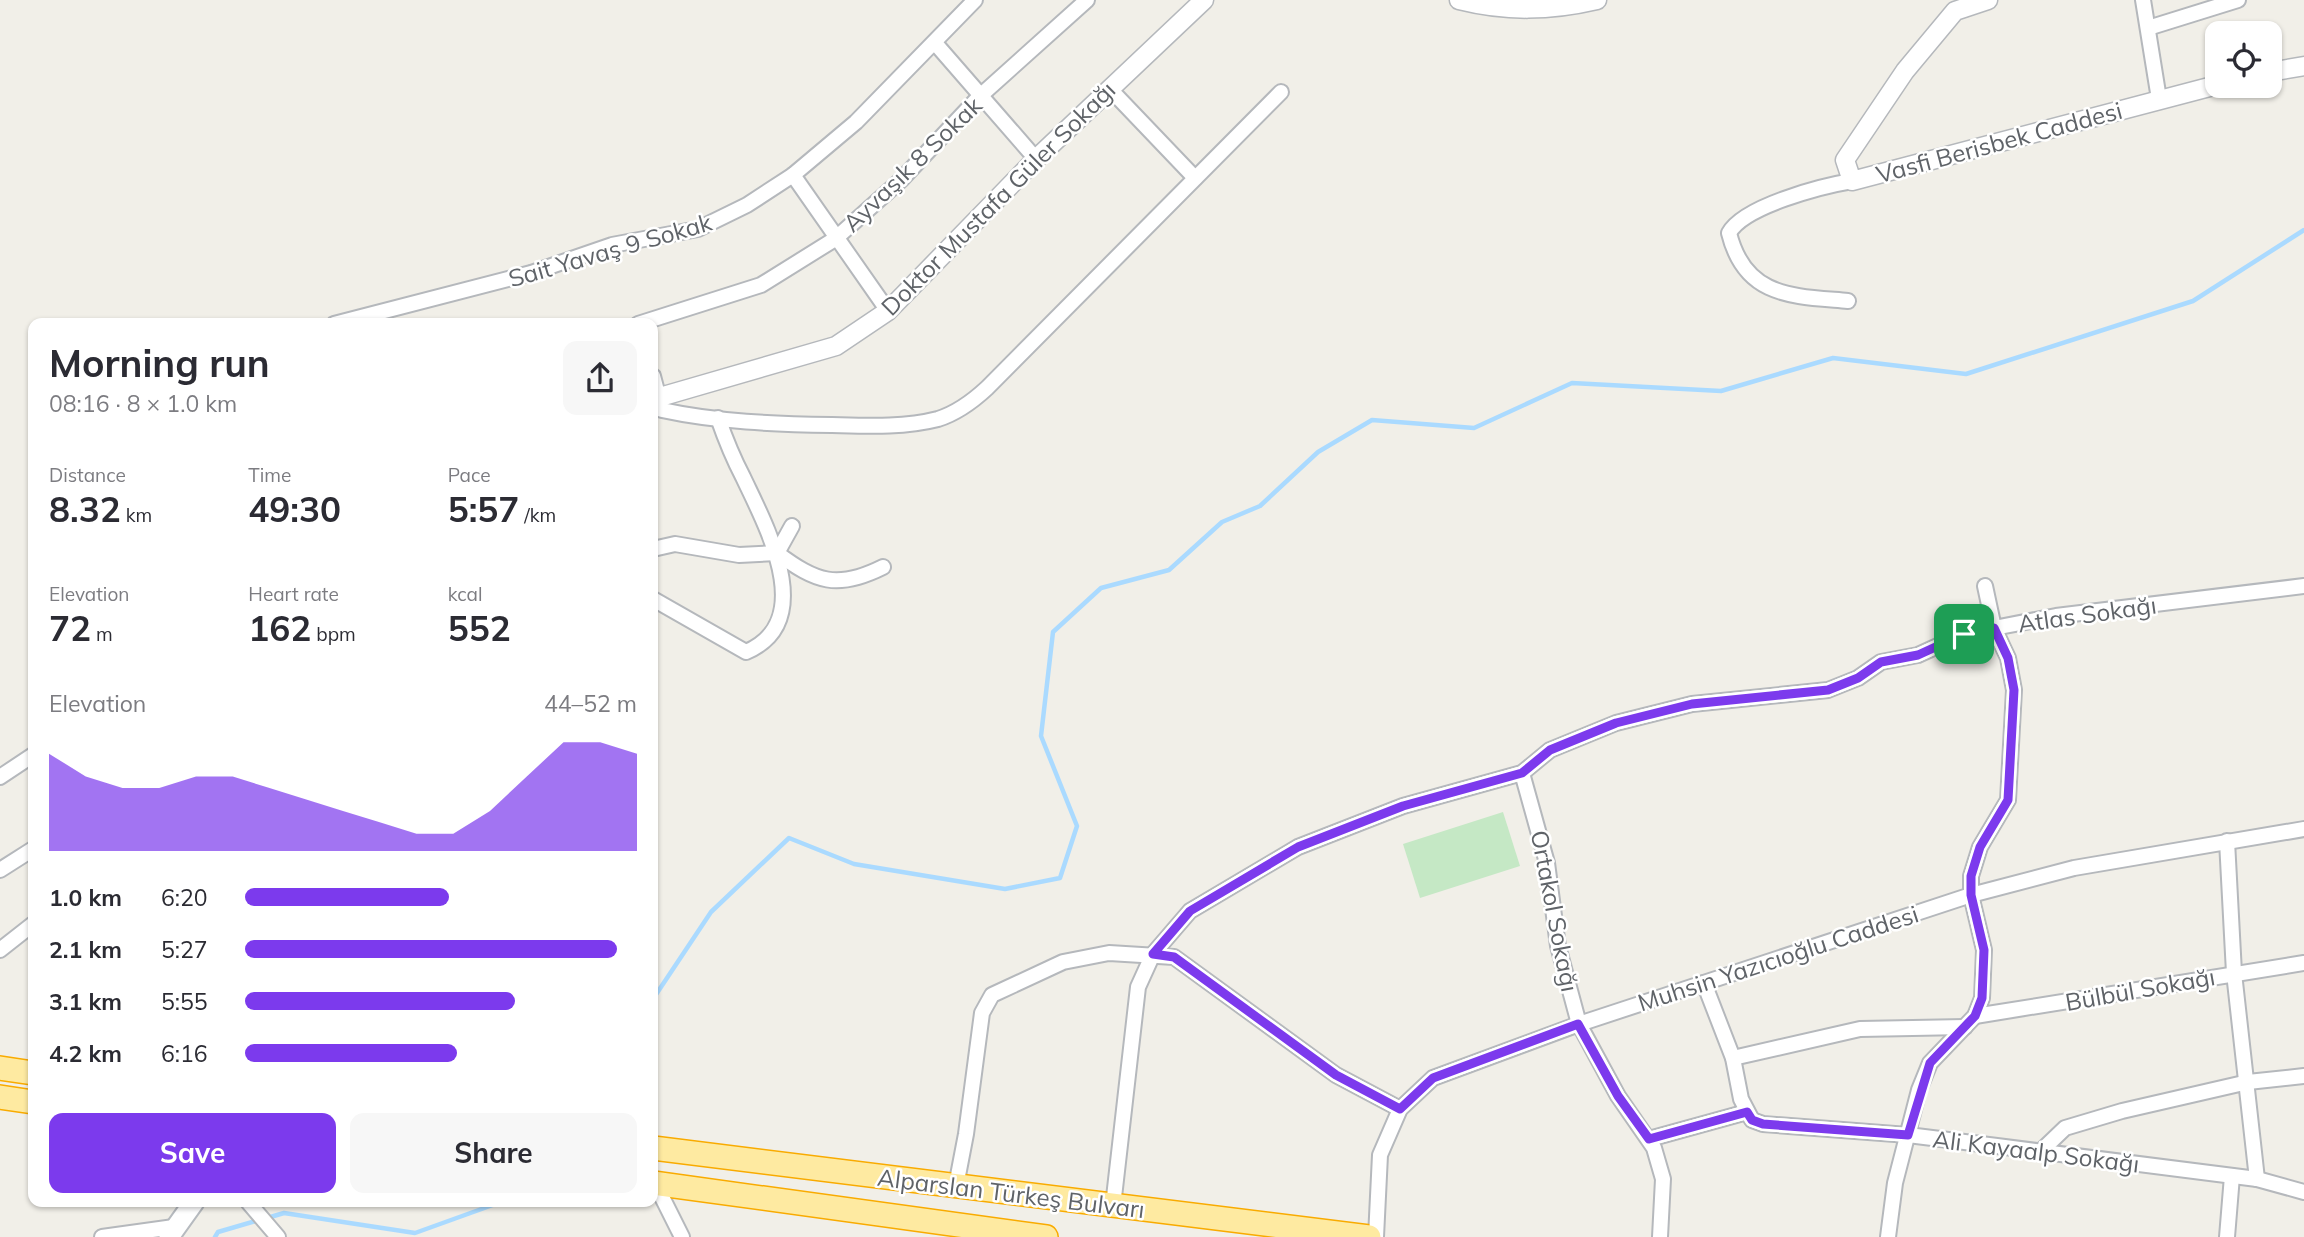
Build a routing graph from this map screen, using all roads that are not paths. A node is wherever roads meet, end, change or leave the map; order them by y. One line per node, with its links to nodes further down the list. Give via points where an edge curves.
1 (975, 0): 11 (street, Sait Yavaş 9 Sokak)
2 (1087, 0): 17 (street, Ayvaşık 8 Sokak)
3 (1204, 0): 14 (street, Doktor Mustafa Güler Sokağı)
4 (1459, 0): 5 (street, via 1534,10)
5 (1597, 0)
6 (1988, 0): 9 (street, Vasfi Berisbek Caddesi)
7 (2143, 0): 10 (street)
8 (2238, 0): 10 (street)
9 (1954, 5): 22 (street, Vasfi Berisbek Caddesi, via 1845,160)
10 (2148, 28): 18 (street)
11 (935, 43): 17 (street); 20 (street, Sait Yavaş 9 Sokak, via 856,122)
12 (2303, 64): 13 (street)
13 (2282, 69)
14 (1109, 88): 19 (street, Doktor Mustafa Güler Sokağı); 21 (street)
15 (2205, 88): 18 (street, Vasfi Berisbek Caddesi)
16 (1281, 92): 21 (street)
17 (979, 97): 19 (street); 23 (street, Ayvaşık 8 Sokak, via 901,180)
18 (2159, 99): 22 (street, Vasfi Berisbek Caddesi)
19 (1036, 159): 25 (street, Doktor Mustafa Güler Sokağı)
20 (793, 175): 23 (street); 26 (street, Sait Yavaş 9 Sokak, via 698,229 612,245 531,273)
21 (1195, 178): 30 (street, via 968,404 940,418 887,426 767,424)
22 (1852, 181): 24 (street, via 1812,190 1748,216 1734,224 1730,233 1745,268 1763,286 1812,299)
23 (835, 239): 25 (street); 27 (street, Ayvaşık 8 Sokak, via 761,285)
24 (1848, 301)
25 (888, 311): 28 (street, Doktor Mustafa Güler Sokağı, via 836,346)
26 (357, 318)
27 (656, 318)
28 (658, 397)
29 (658, 403): 30 (street, via 662,410)
30 (718, 418): 33 (street)
31 (792, 526): 33 (street)
32 (658, 548): 33 (street, via 675,544 739,555)
33 (777, 553): 34 (street, via 805,574 832,581 850,581); 37 (street, via 784,589 782,610 764,639 746,652)
34 (883, 567)
35 (1985, 586): 38 (street)
36 (2304, 586): 38 (street, Atlas Sokağı, via 2056,616)
37 (658, 601)
38 (1994, 628): 40 (street, Atlas Sokağı, via 1964,634 1918,655 1881,662 1828,690 1692,704 1616,723 1550,750); 46 (street, via 2008,658 2014,690 2010,777 2008,800 1980,847 1971,876)
39 (28, 758): 41 (street)
40 (1522, 773): 49 (street, via 1403,806 1298,847 1190,911); 54 (street, Ortakol Sokağı, via 1547,863 1558,946)
41 (0, 777)
42 (2304, 829): 43 (street, Muhsin Yazıcıoğlu Caddesi)
43 (2227, 841): 46 (street, Muhsin Yazıcıoğlu Caddesi, via 2074,868); 51 (street)
44 (28, 852): 45 (street)
45 (0, 870)
46 (1971, 895): 52 (street, Muhsin Yazıcıoğlu Caddesi); 53 (street, via 1984,950 1982,998)
47 (28, 928): 48 (street)
48 (0, 950)
49 (1153, 954): 62 (street, via 1174,957 1336,1075); 71 (street, via 1109,953 1063,962 992,995 982,1013); 74 (street, via 1138,987)
50 (2304, 963): 51 (street, Bülbül Sokağı)
51 (2234, 973): 53 (street, Bülbül Sokağı); 59 (street)
52 (1704, 983): 54 (street, Muhsin Yazıcıoğlu Caddesi); 55 (street)
53 (1970, 1022): 55 (street, Bülbül Sokağı, via 1860,1029); 64 (street, via 1930,1063)
54 (1578, 1024): 62 (street, Muhsin Yazıcıoğlu Caddesi, via 1433,1078); 65 (street, Ortakol Sokağı, via 1618,1096)
55 (1733, 1058): 63 (street)
56 (0, 1068): 57 (highway)
57 (28, 1072)
58 (2304, 1076): 59 (street)
59 (2248, 1082): 67 (street, via 2066,1128); 69 (street)
60 (0, 1097): 61 (highway)
61 (28, 1101)
62 (1400, 1109): 84 (street, Muhsin Yazıcıoğlu Caddesi, via 1380,1155)
63 (1747, 1112): 64 (street, Ali Kayaalp Sokağı, via 1763,1124); 65 (street)
64 (1908, 1135): 67 (street, Ali Kayaalp Sokağı); 86 (street, via 1895,1183)
65 (1649, 1139): 85 (street, Ortakol Sokağı, via 1663,1179)
66 (658, 1149): 71 (highway, Alparslan Türkeş Bulvarı)
67 (2040, 1153): 68 (street, Ali Kayaalp Sokağı)
68 (2232, 1176): 69 (street, Ali Kayaalp Sokağı); 87 (street)
69 (2257, 1178): 73 (street, Ali Kayaalp Sokağı)
70 (658, 1184): 82 (highway, Alparslan Türkeş Bulvarı)
71 (956, 1186): 74 (highway, Alparslan Türkeş Bulvarı)
72 (658, 1191): 81 (street)
73 (2304, 1192)
74 (1113, 1206): 83 (highway, Alparslan Türkeş Bulvarı)
75 (178, 1207): 78 (main road)
76 (190, 1207): 78 (main road)
77 (252, 1207): 80 (street)
78 (172, 1232): 79 (street)
79 (102, 1237)
80 (278, 1237)
81 (682, 1237)
82 (1046, 1237)
83 (1369, 1237)
84 (1376, 1237)
85 (1660, 1237)
86 (1888, 1237)
87 (2227, 1237)

